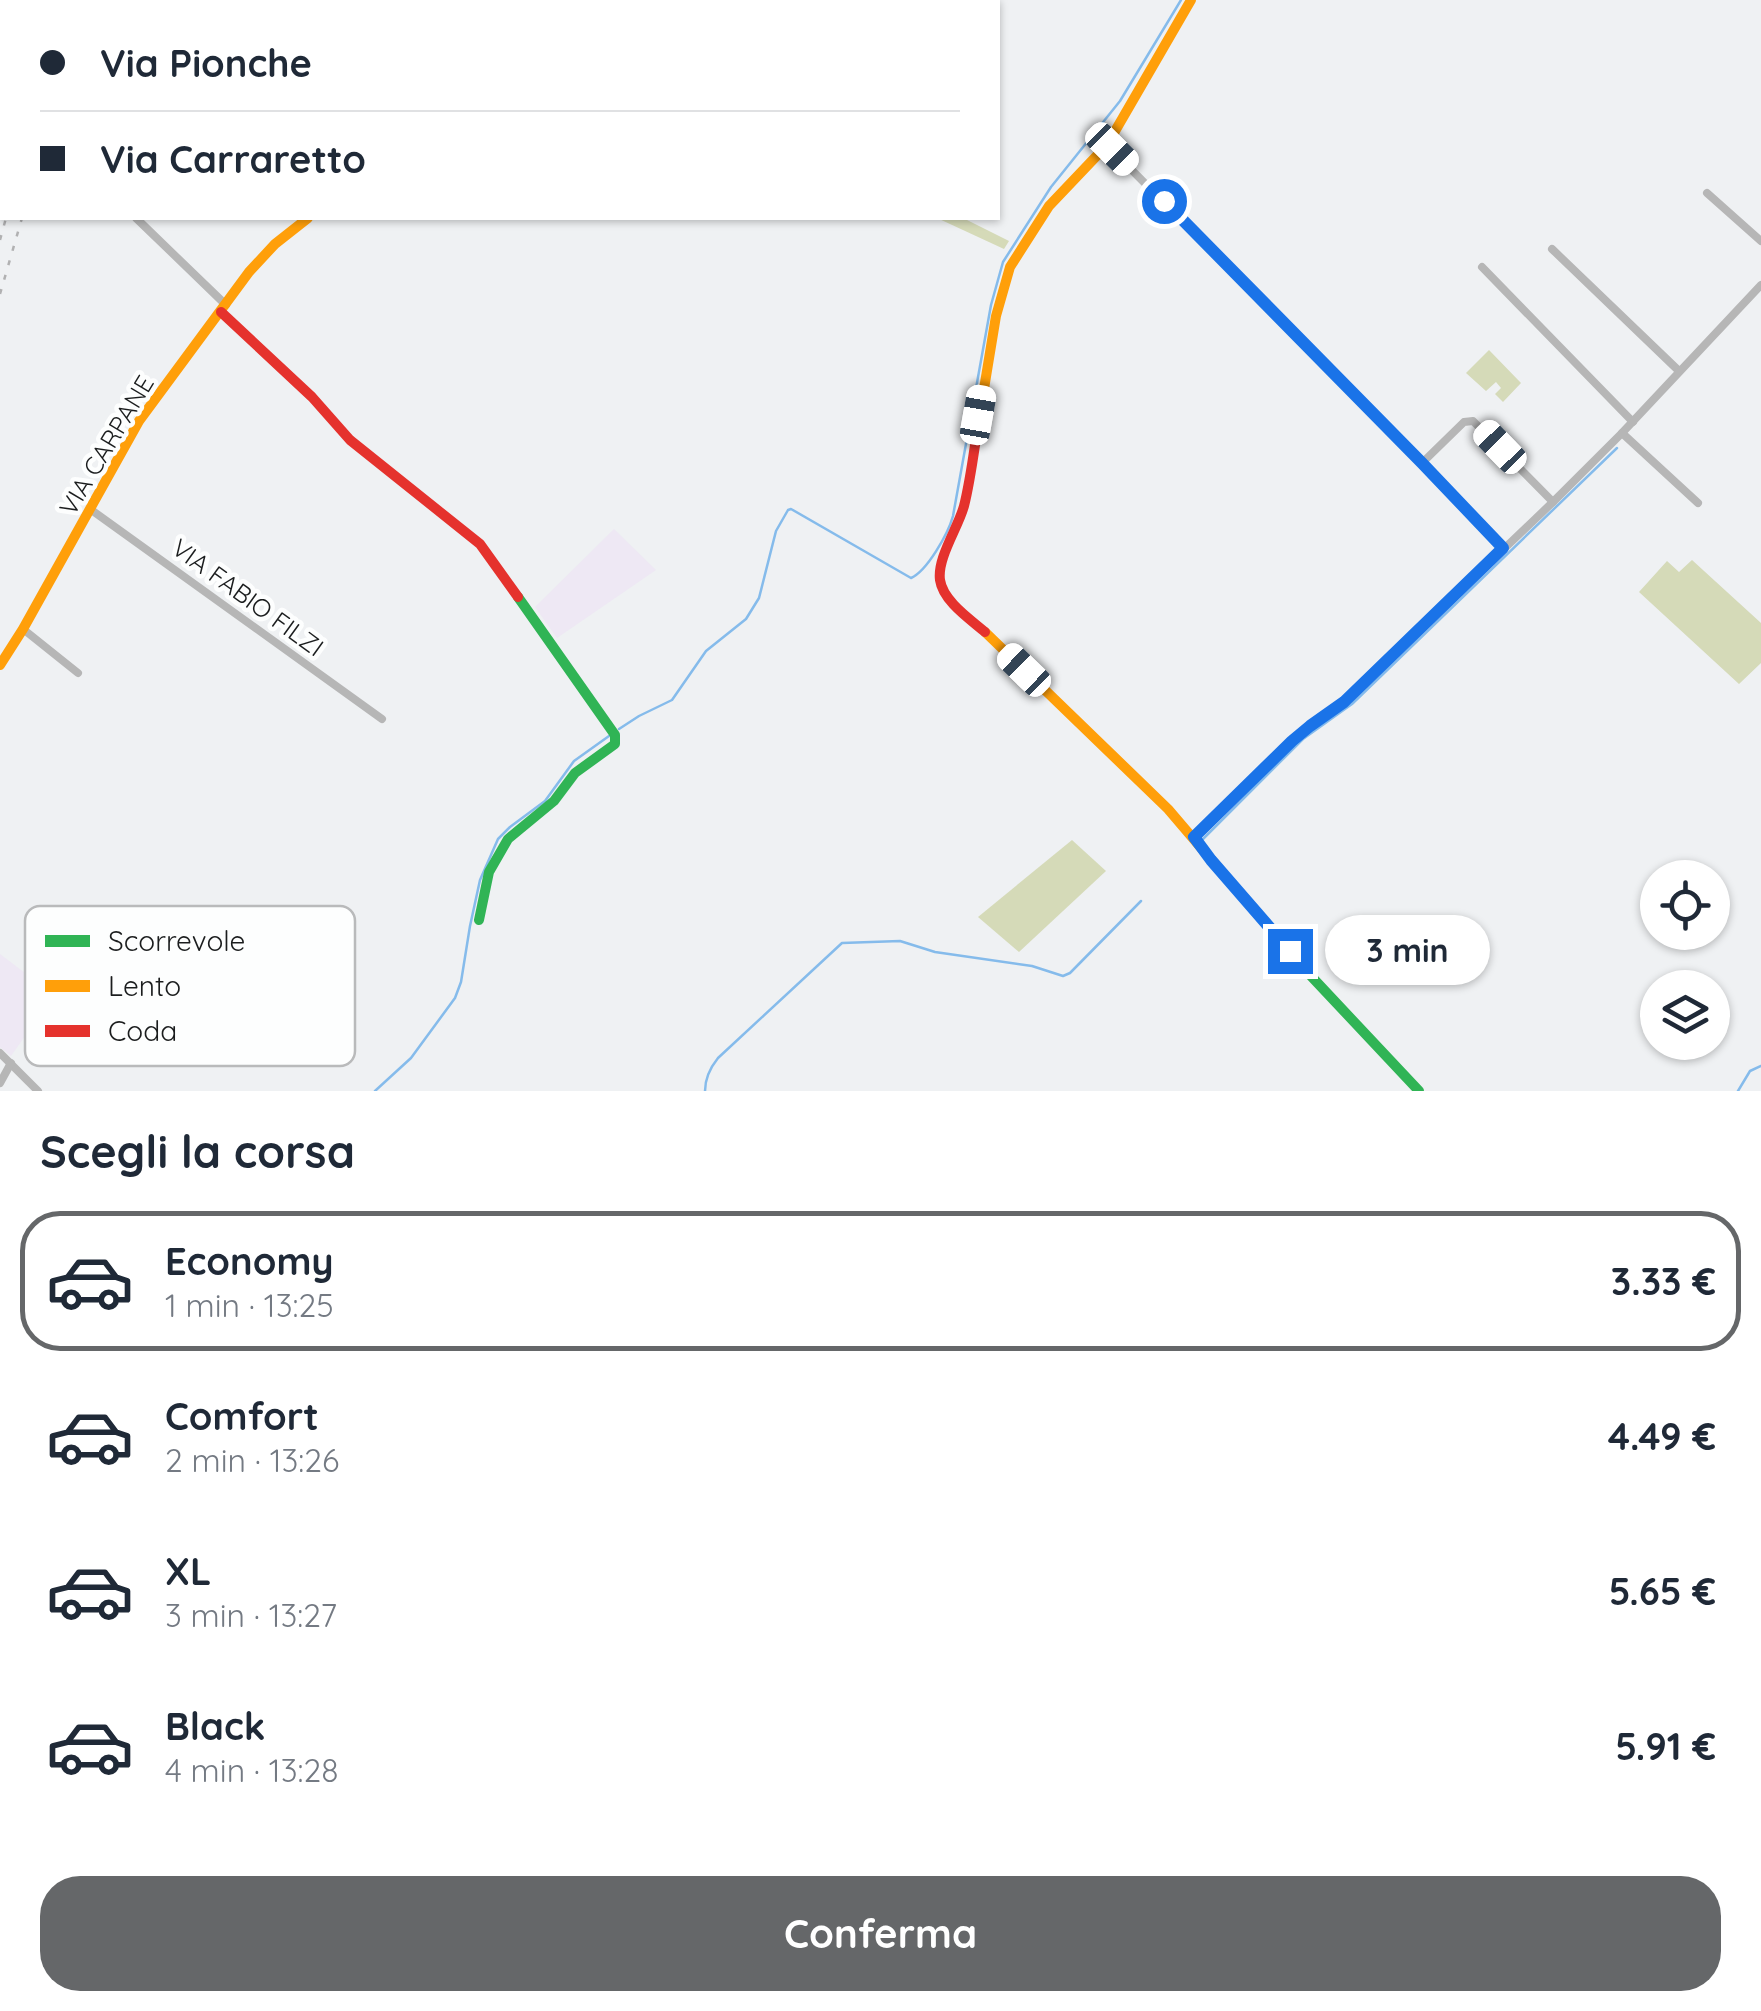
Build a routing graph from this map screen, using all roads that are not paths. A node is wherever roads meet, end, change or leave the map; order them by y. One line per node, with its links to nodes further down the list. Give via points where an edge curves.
1 (1191, 0): 2 (street)
2 (1106, 144): 14 (street); 23 (street, via 1049,206 1010,267 961,516 940,582)
3 (1707, 192): 6 (street)
4 (138, 220): 10 (street)
5 (306, 220): 10 (street, VIA CARPANE, via 249,272)
6 (1761, 241)
7 (1552, 249): 11 (street)
8 (1482, 267): 12 (street)
9 (1761, 285): 11 (street)
10 (224, 308): 17 (street, VIA CARPANE, via 139,421); 24 (street, via 350,440 480,544 615,735 615,744 508,839 492,863)
11 (1680, 372): 12 (street)
12 (1633, 422): 13 (street)
13 (1622, 433): 15 (street); 16 (street)
14 (1422, 463): 15 (street, via 1473,421); 18 (street)
15 (1553, 502): 18 (street)
16 (1698, 504)
17 (90, 508): 19 (street, VIA CARPANE); 22 (street, VIA FABIO FILZI)
18 (1503, 548): 23 (street, via 1356,691 1292,741)
19 (23, 629): 20 (street, VIA CARPANE); 21 (street)
20 (0, 665)
21 (78, 673)
22 (382, 719)
23 (1196, 840): 29 (street)
24 (479, 920)
25 (0, 1053): 26 (street)
26 (11, 1063): 27 (street); 28 (street)
27 (0, 1083)
28 (38, 1091)
29 (1419, 1091)

